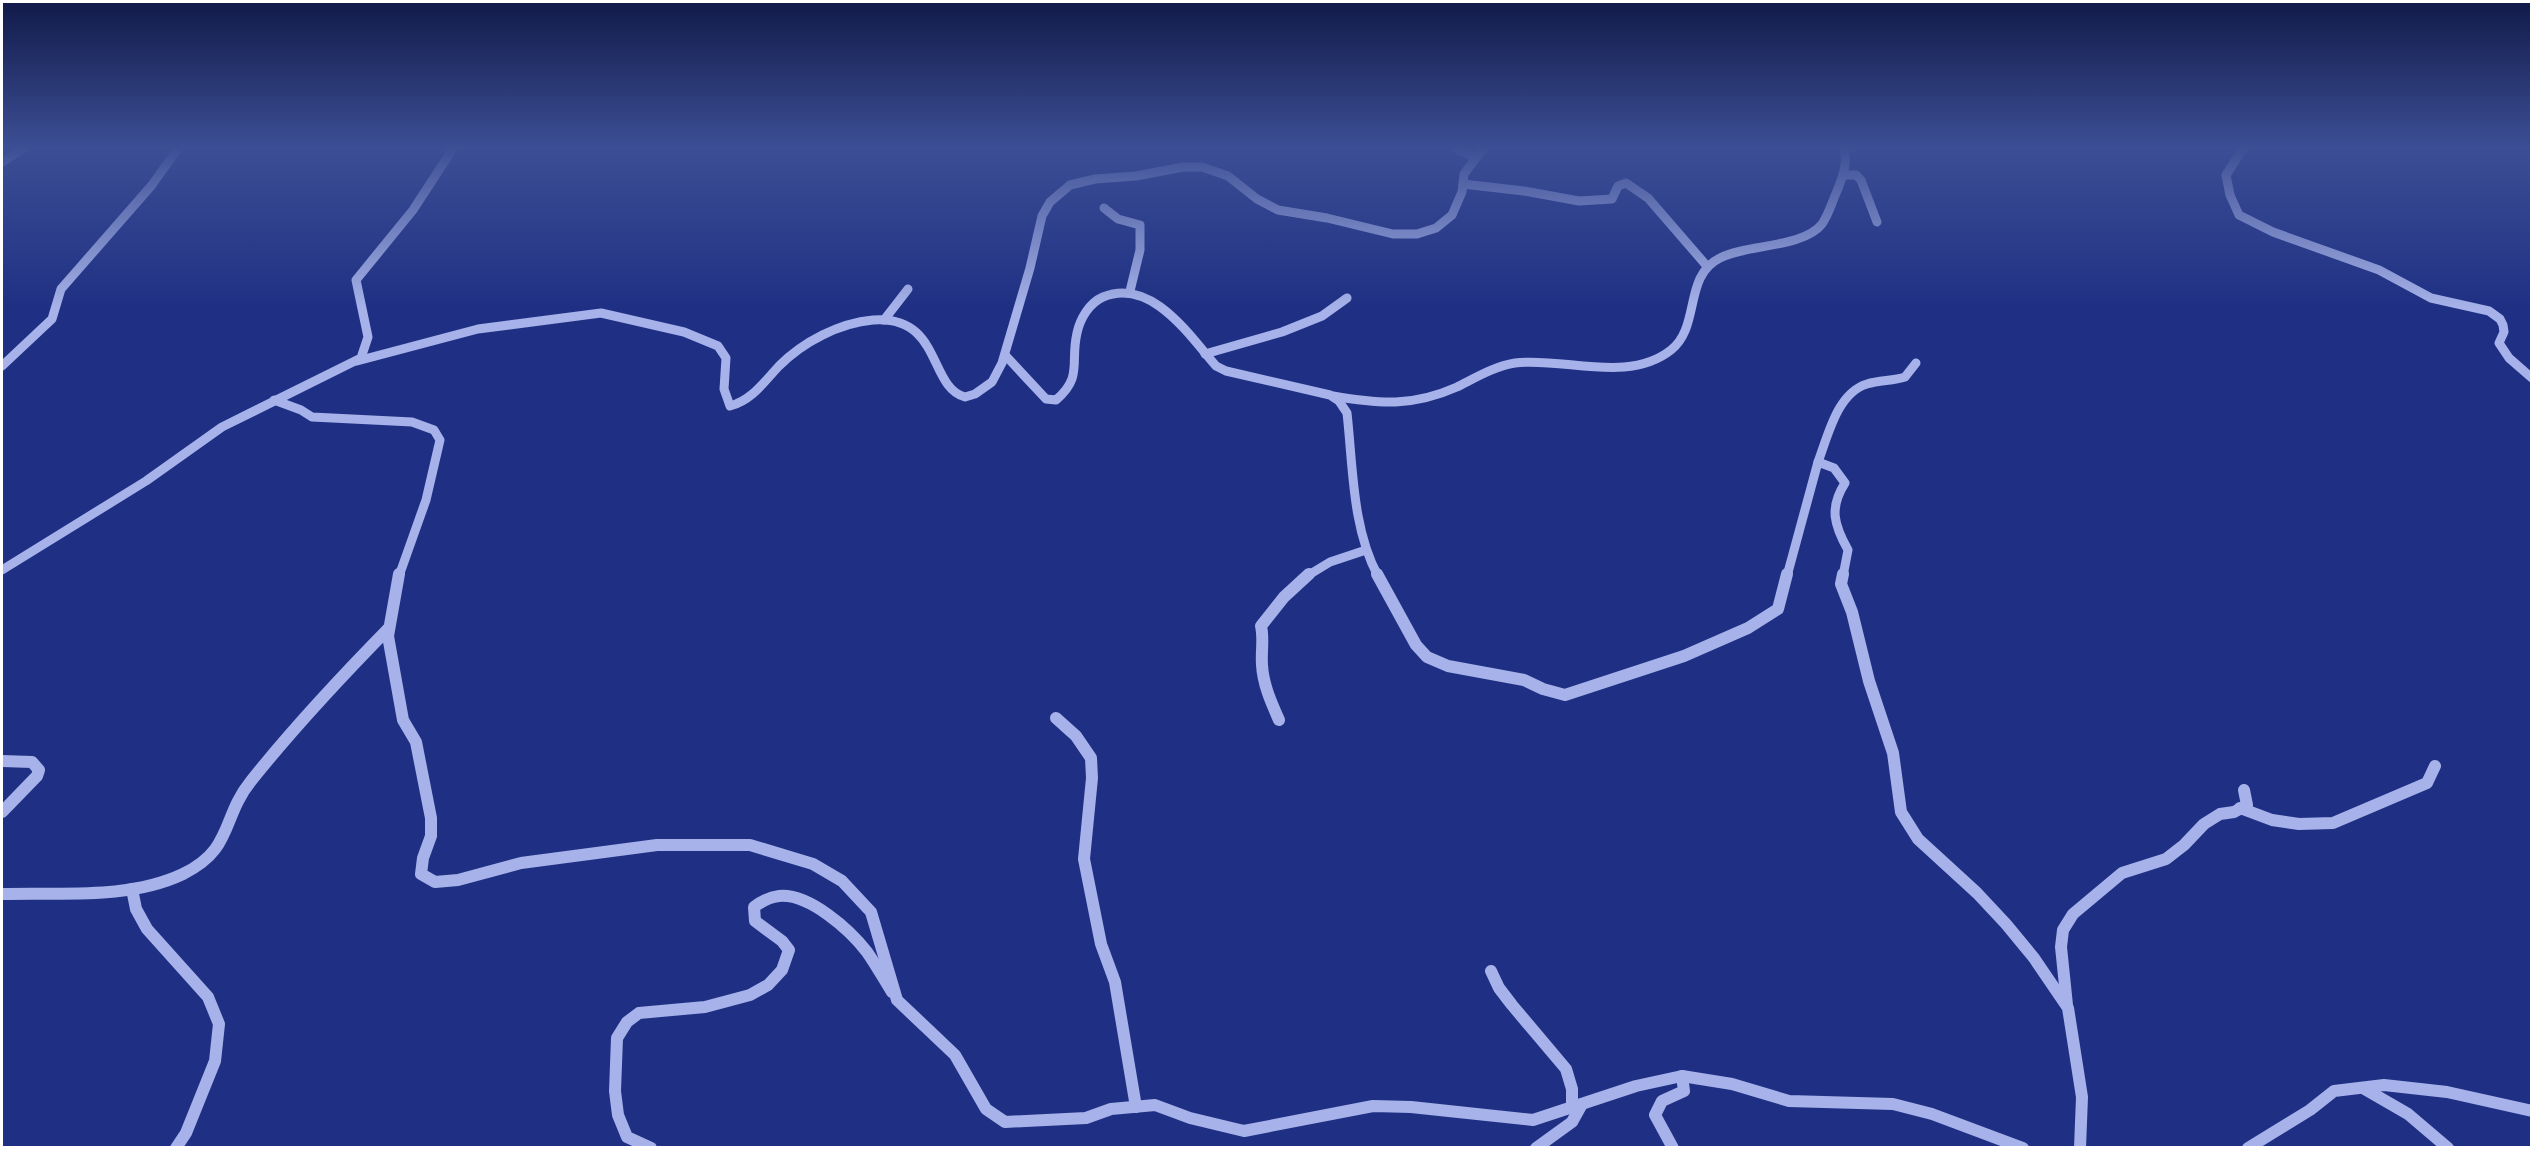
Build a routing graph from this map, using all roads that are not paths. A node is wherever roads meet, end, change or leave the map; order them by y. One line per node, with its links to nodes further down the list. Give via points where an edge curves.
1 (138, 201): 23 (street, via 61,289 52,319)
2 (418, 201): 21 (street, via 356,280 368,337 364,353)
3 (1051, 201): 20 (street, via 1037,231)
4 (1259, 201): 5 (street, via 1276,209 1413,235 1432,232 1447,220)
5 (1458, 201)
6 (1573, 201): 7 (street)
7 (1606, 201)
8 (1651, 201): 14 (street)
9 (1832, 201): 14 (street, via 1819,227 1799,237 1722,256)
10 (1869, 201): 13 (street)
11 (2233, 201): 24 (street, via 2239,215 2285,237 2379,270 2433,299 2487,310 2504,324 2505,333 2499,344 2502,351)
12 (1104, 208): 16 (street, via 1118,219 1140,225 1140,249)
13 (1877, 222)
14 (1706, 265): 25 (street, via 1700,274 1684,336 1674,349 1642,363 1608,367 1516,363 1499,366 1423,400 1398,403)
15 (908, 289): 18 (street)
16 (1130, 291): 19 (street, via 1159,305); 20 (street, via 1104,296 1085,313 1076,337 1076,377 1056,400 1046,399)
17 (1347, 298): 19 (street, via 1322,316 1292,328)
18 (884, 320): 20 (street, via 915,330 929,349 944,383 961,396 975,394 992,382); 21 (street, via 847,325 812,341 786,359 747,399 730,406 725,397 726,358 718,345 684,332 600,314 478,329)
19 (1205, 354): 25 (street, via 1226,371)
20 (1005, 356)
21 (357, 361): 26 (street)
22 (1916, 363): 27 (street, via 1905,378 1857,388 1838,411)
23 (2, 366)
24 (2532, 378)
25 (1330, 395): 28 (street, via 1347,413)
26 (274, 400): 29 (street, via 222,427 146,481); 30 (street, via 312,417 412,422 434,430 440,441 426,500 396,584)
27 (1818, 462): 28 (street, via 1778,609 1748,628 1684,656 1565,695 1524,680 1448,666 1427,657 1416,645); 42 (street, via 1838,470 1845,483 1835,498 1837,530 1848,550 1841,584 1893,753 1900,812 1918,839 2006,924)
28 (1366, 550): 32 (street, via 1312,570 1287,591 1261,626 1266,642 1262,665 1267,693)
29 (2, 570)
30 (389, 628): 38 (street, via 322,697 241,794 226,832 207,860); 41 (street, via 403,720 416,742 431,818 431,836 421,874 435,882 447,881 521,863 657,844 750,845 813,864 842,881 871,912)
31 (1056, 718): 46 (street, via 1076,736 1091,758 1084,859 1101,944 1115,982)
32 (1279, 720)
33 (2, 761): 37 (street, via 32,762 39,770)
34 (2435, 766): 36 (street, via 2427,783 2333,823 2272,820)
35 (2244, 790): 36 (street, via 2247,805)
36 (2240, 808): 42 (street, via 2204,824 2166,859 2122,873 2073,914 2063,930 2061,947)
37 (2, 812)
38 (132, 889): 39 (street); 48 (street, via 135,909 147,929 208,997 219,1024 215,1061)
39 (2, 894)
40 (1491, 971): 45 (street, via 1499,988 1566,1069)
41 (897, 1000): 46 (street, via 955,1055 986,1109 1005,1122 1086,1118 1111,1109); 49 (street, via 862,946 831,917 786,895 762,900 754,907 755,921 783,939 789,950 775,981 763,991 738,1000 639,1012 616,1038 618,1115 627,1137)
42 (2068, 1008): 53 (street, via 2082,1097)
43 (1682, 1076): 45 (street); 51 (street, via 1684,1090 1665,1098 1657,1105 1655,1115); 52 (street, via 1732,1084 1789,1101 1893,1104 1932,1114)
44 (2362, 1088): 47 (street, via 2384,1085 2447,1092); 54 (street, via 2334,1091); 55 (street, via 2394,1103 2432,1130)
45 (1577, 1105): 46 (street, via 1533,1120 1373,1106 1244,1131 1155,1105); 50 (street, via 1572,1122)
46 (1136, 1107)
47 (2532, 1111)
48 (176, 1148)
49 (651, 1148)
50 (1536, 1148)
51 (1673, 1148)
52 (2023, 1148)
53 (2079, 1148)
54 (2248, 1148)
55 (2448, 1148)

